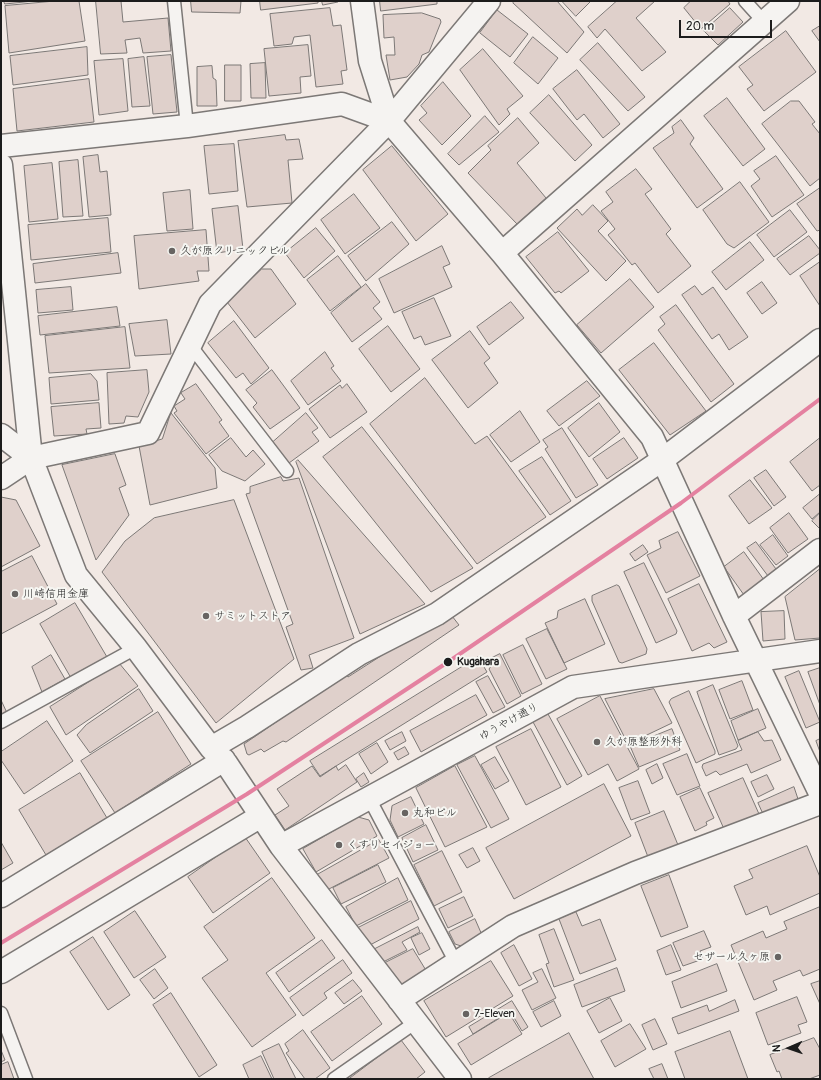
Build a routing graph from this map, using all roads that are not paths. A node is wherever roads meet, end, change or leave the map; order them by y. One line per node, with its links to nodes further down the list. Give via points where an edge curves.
1 (174, 1): 8 (lane)
2 (362, 1): 7 (street, via 370,62)
3 (489, 1): 7 (street)
4 (745, 1): 6 (lane)
5 (788, 1): 6 (street)
6 (764, 22): 11 (street)
7 (390, 121): 8 (street, via 342,104); 11 (street); 13 (street, via 210,304)
8 (187, 126): 9 (street)
9 (1, 146)
10 (1, 165): 15 (street)
11 (502, 253): 16 (street, via 652,437)
12 (820, 340): 16 (street)
13 (190, 345): 15 (street, via 148,434); 17 (lane)
14 (1, 435): 15 (street)
15 (31, 458): 18 (street); 21 (street, via 76,575)
16 (662, 460): 20 (street); 25 (street, via 437,614 359,654 247,727)
17 (287, 471)
18 (1, 478)
19 (820, 550): 20 (street)
20 (734, 616): 23 (street)
21 (136, 648): 24 (lane); 25 (street)
22 (820, 651): 23 (street, ゆうやけ通り)
23 (757, 661): 26 (street); 27 (street, ゆうやけ通り, via 573,687)
24 (1, 722)
25 (217, 754): 29 (street); 31 (street)
26 (820, 793)
27 (369, 798): 30 (street, ゆうやけ通り); 32 (lane)
28 (820, 803): 32 (street, via 635,872 513,926)
29 (261, 816): 30 (street); 33 (street)
30 (281, 846): 34 (street)
31 (1, 896)
32 (456, 963): 34 (street)
33 (1, 972)
34 (398, 1000): 36 (street)
35 (1, 1013): 37 (lane)
36 (416, 1022): 38 (lane); 39 (street)
37 (26, 1079)
38 (334, 1079)
39 (460, 1079)

